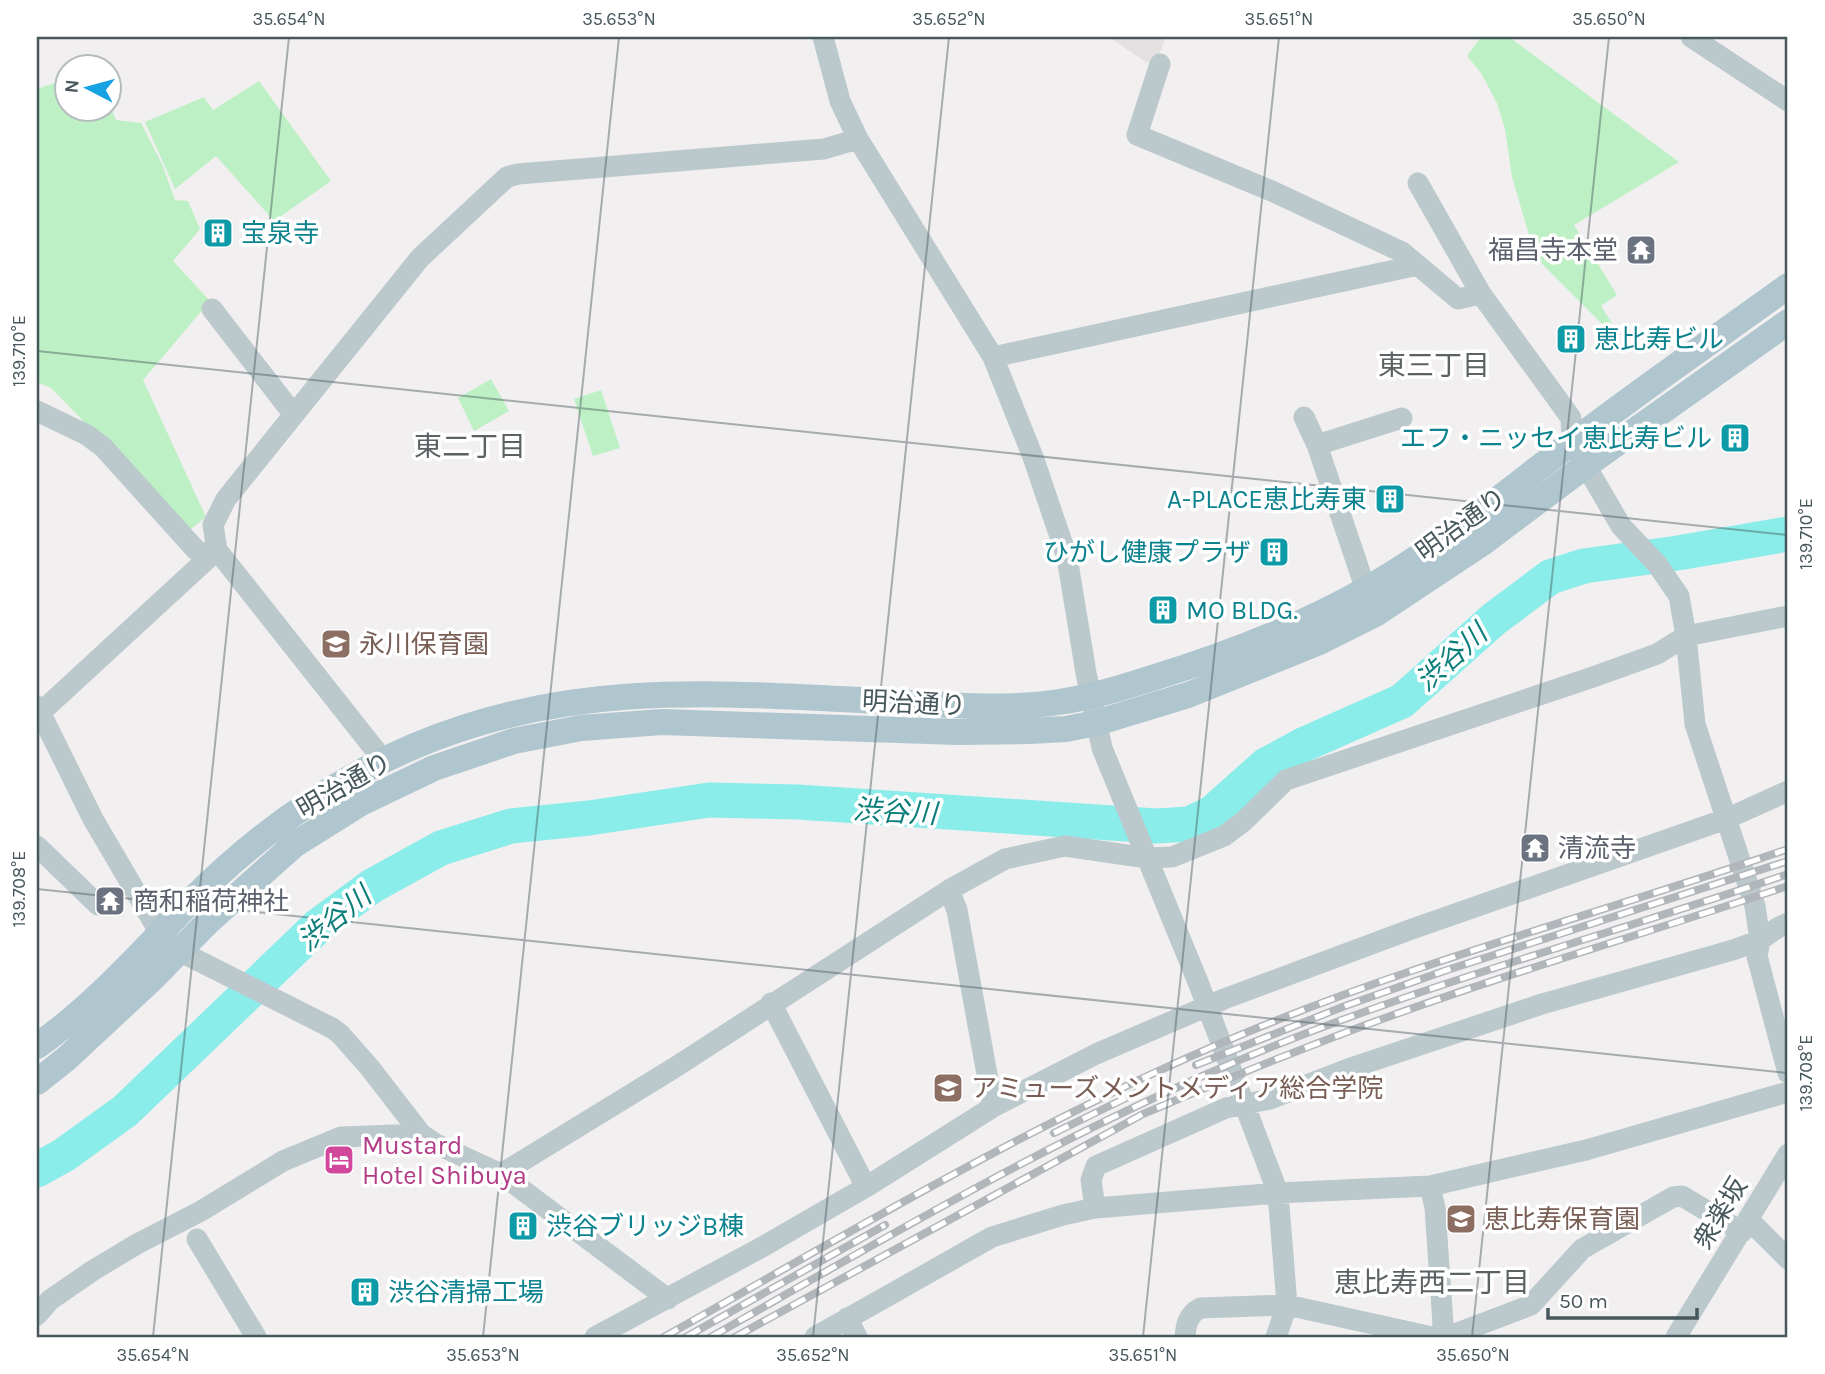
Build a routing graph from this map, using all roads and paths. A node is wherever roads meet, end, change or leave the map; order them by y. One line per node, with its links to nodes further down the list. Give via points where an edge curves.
1 (823, 37): 5 (street, via 840,101)
2 (1691, 37): 4 (street)
3 (1160, 64): 7 (street, via 1137,135 1274,192 1402,252)
4 (1788, 101)
5 (858, 139): 12 (street); 14 (street, via 824,149 507,177 420,258)
6 (1418, 183): 9 (street)
7 (1418, 265): 9 (street, via 1458,299); 12 (street)
8 (1788, 286): 17 (main road, 明治通り)
9 (1481, 295): 17 (street, via 1572,418)
10 (212, 309): 14 (street)
11 (1788, 322): 19 (main road, 明治通り)
12 (993, 357): 24 (street, via 1068,557)
13 (37, 411): 20 (street, via 103,447 197,550)
14 (294, 415): 20 (street, via 226,499 213,525)
15 (1304, 417): 18 (street)
16 (1402, 418): 18 (street)
17 (1572, 442): 19 (street); 21 (main road, 明治通り)
18 (1317, 445): 21 (street)
19 (1585, 466): 23 (street, via 1621,526 1679,596); 26 (main road, 明治通り, via 1481,544 1377,612 1254,670)
20 (214, 553): 25 (street); 27 (street)
21 (1366, 590): 24 (main road, 明治通り, via 1242,646)
22 (1788, 616): 23 (street)
23 (1686, 636): 29 (street, via 1695,724); 31 (street, via 1657,654 1286,780 1224,836 1172,857)
24 (1091, 695): 26 (street); 27 (main road, 明治通り, via 992,706 665,694 607,697 486,721)
25 (39, 709): 36 (street, via 93,819)
26 (1096, 723): 31 (street); 36 (main road, 明治通り, via 994,732 635,723 514,741 434,768 361,803 293,845)
27 (384, 761): 36 (main road, 明治通り, via 311,800 278,824 191,902)
28 (1788, 791): 29 (street)
29 (1726, 819): 35 (street, via 1755,906); 38 (street)
30 (37, 846): 33 (street)
31 (1145, 852): 32 (street, via 1065,846 1005,859); 38 (street)
32 (949, 890): 37 (street); 44 (street, via 957,910)
33 (98, 905)
34 (1788, 923): 35 (street)
35 (1760, 940): 40 (street, via 1757,956); 43 (street, via 1542,1004)
36 (170, 943): 39 (main road, 明治通り); 41 (main road, 明治通り, via 66,1059); 45 (street, via 340,1034)
37 (771, 1003): 47 (street); 49 (street)
38 (1206, 1006): 43 (street); 44 (street, via 1096,1054)
39 (37, 1046)
40 (1788, 1073)
41 (37, 1082)
42 (1788, 1092): 48 (street, via 1586,1150)
43 (1246, 1104): 50 (street); 51 (street, via 1226,1108 1096,1166 1091,1180)
44 (993, 1107): 49 (street)
45 (421, 1134): 47 (street); 57 (street, via 341,1137 283,1161 92,1271 50,1300)
46 (1788, 1154): 52 (street, 衆楽坂)
47 (501, 1174): 55 (street)
48 (1430, 1186): 50 (street); 66 (street)
49 (866, 1187): 55 (street)
50 (1278, 1193): 51 (street); 56 (street)
51 (1095, 1208): 58 (street, via 992,1237)
52 (1745, 1226): 54 (street); 67 (street, via 1682,1196 1673,1197 1582,1249 1531,1304); 68 (street, 衆楽坂)
53 (197, 1239): 59 (street)
54 (1788, 1259)
55 (668, 1299): 60 (street)
56 (1287, 1305): 63 (street, via 1200,1308 1192,1312); 64 (street); 65 (street)
57 (37, 1315)
58 (847, 1318): 61 (street); 62 (street)
59 (256, 1337)
60 (595, 1337)
61 (815, 1337)
62 (858, 1337)
63 (1185, 1337)
64 (1276, 1337)
65 (1432, 1337)
66 (1441, 1337)
67 (1447, 1337)
68 (1676, 1337)

